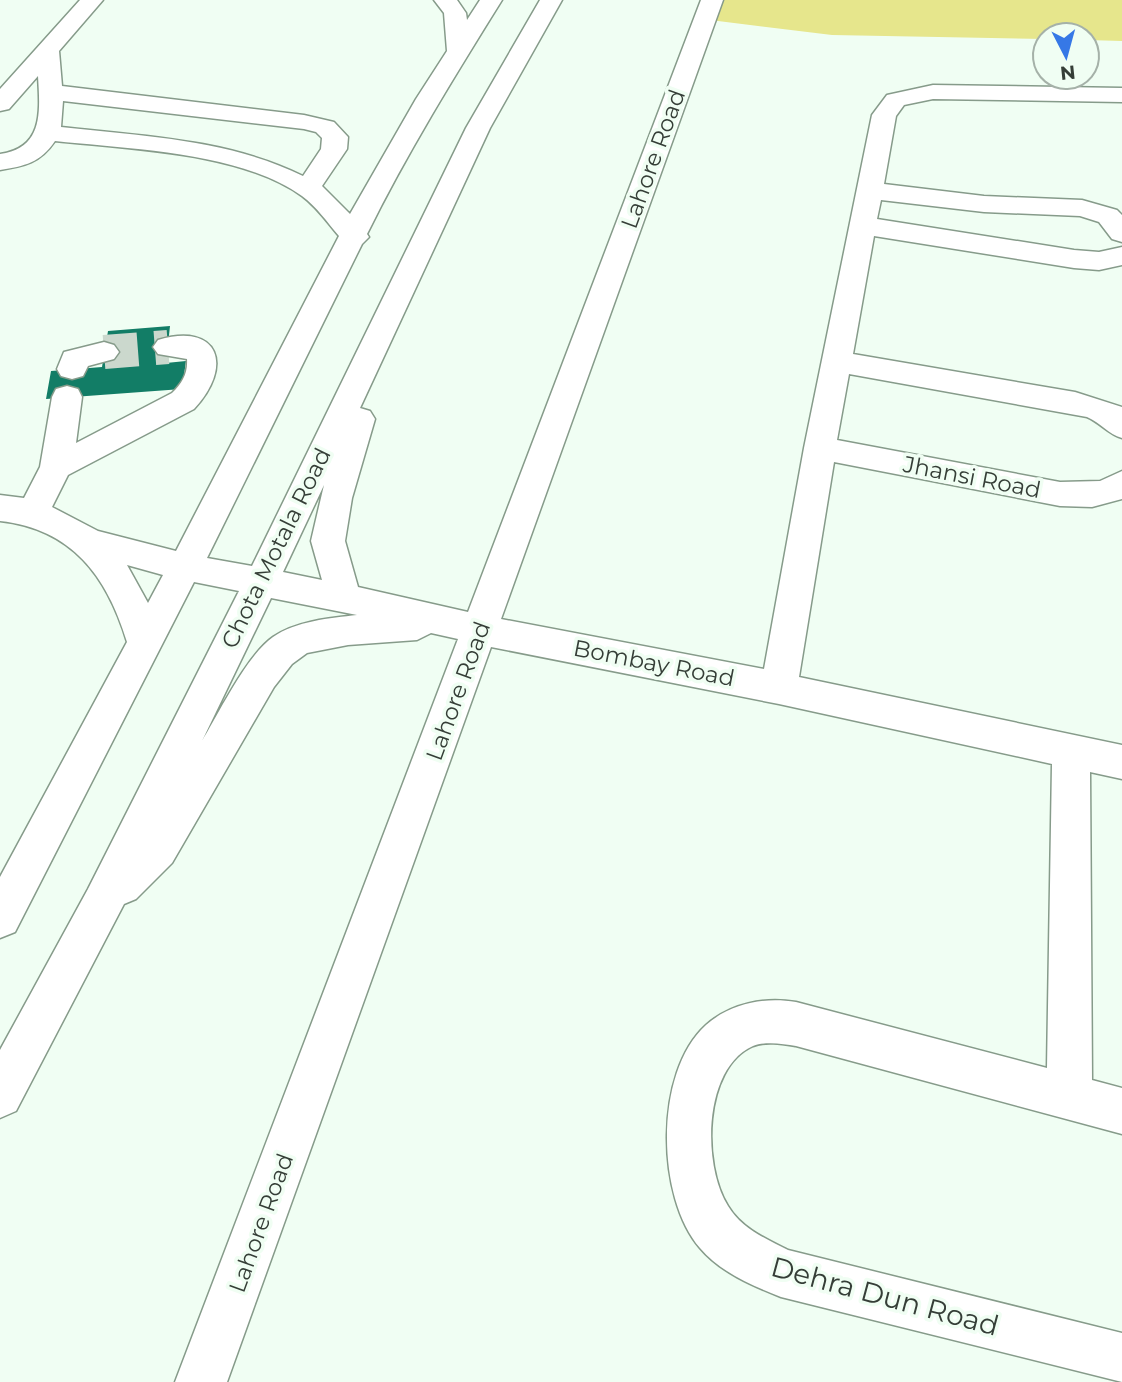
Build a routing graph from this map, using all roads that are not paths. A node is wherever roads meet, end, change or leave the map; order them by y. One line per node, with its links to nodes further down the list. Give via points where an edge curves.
1 (92, 0): 8 (street)
2 (444, 0): 6 (street, via 455,13)
3 (551, 0): 7 (street, Chota Motala Road)
4 (712, 0): 38 (street, Lahore Road)
5 (505, 5): 6 (street); 7 (street)
6 (458, 50): 22 (street, via 405,137)
7 (522, 51): 27 (street, Chota Motala Road, via 478,128)
8 (48, 52): 10 (street); 11 (street)
9 (0, 67): 10 (street)
10 (31, 71): 14 (street)
11 (50, 92): 15 (street); 17 (street, via 325,127 335,137 334,149)
12 (920, 93): 13 (street); 19 (street, via 896,100 884,115)
13 (1122, 95)
14 (0, 104)
15 (48, 134): 16 (street, via 38,151); 17 (street, via 215,155)
16 (10, 161): 18 (street)
17 (308, 188): 22 (street)
18 (0, 190)
19 (869, 190): 20 (street); 21 (street, via 984,204 1082,208 1108,216)
20 (862, 225): 23 (street, via 1074,259); 26 (street)
21 (1122, 233)
22 (355, 237): 35 (street)
23 (1122, 257)
24 (168, 347): 30 (street, via 191,347 201,354 203,368 196,389 183,401)
25 (104, 352): 30 (street, via 75,359)
26 (836, 361): 28 (street, via 1075,403 1112,415); 29 (street)
27 (362, 370): 36 (street, Chota Motala Road); 37 (street, via 361,411 335,498 328,541)
28 (1122, 427)
29 (820, 448): 31 (street, Jhansi Road, via 1060,494 1097,494); 40 (street)
30 (56, 467): 33 (street)
31 (1122, 482)
32 (0, 508): 33 (street)
33 (33, 512): 34 (street)
34 (89, 542): 35 (street, Bombay Road); 39 (street, via 124,585)
35 (185, 567): 36 (street, Bombay Road); 39 (street)
36 (261, 582): 37 (street, Bombay Road); 43 (street, Chota Motala Road)
37 (344, 598): 38 (street, Bombay Road)
38 (462, 626): 40 (street, Bombay Road); 43 (street, via 315,637 288,645 261,676 158,849); 49 (street, Lahore Road)
39 (145, 642): 44 (street)
40 (779, 688): 41 (street, Bombay Road)
41 (1071, 751): 42 (street, Bombay Road); 46 (street)
42 (1122, 762)
43 (103, 903): 45 (street, Chota Motala Road)
44 (0, 918)
45 (0, 1095)
46 (1069, 1097): 47 (street, Dehra Dun Road); 48 (street, Dehra Dun Road, via 796,1024 772,1020 743,1027 704,1062 691,1108 687,1143 696,1194 712,1226 735,1247 781,1273)
47 (1122, 1111)
48 (1122, 1358)
49 (201, 1382)

